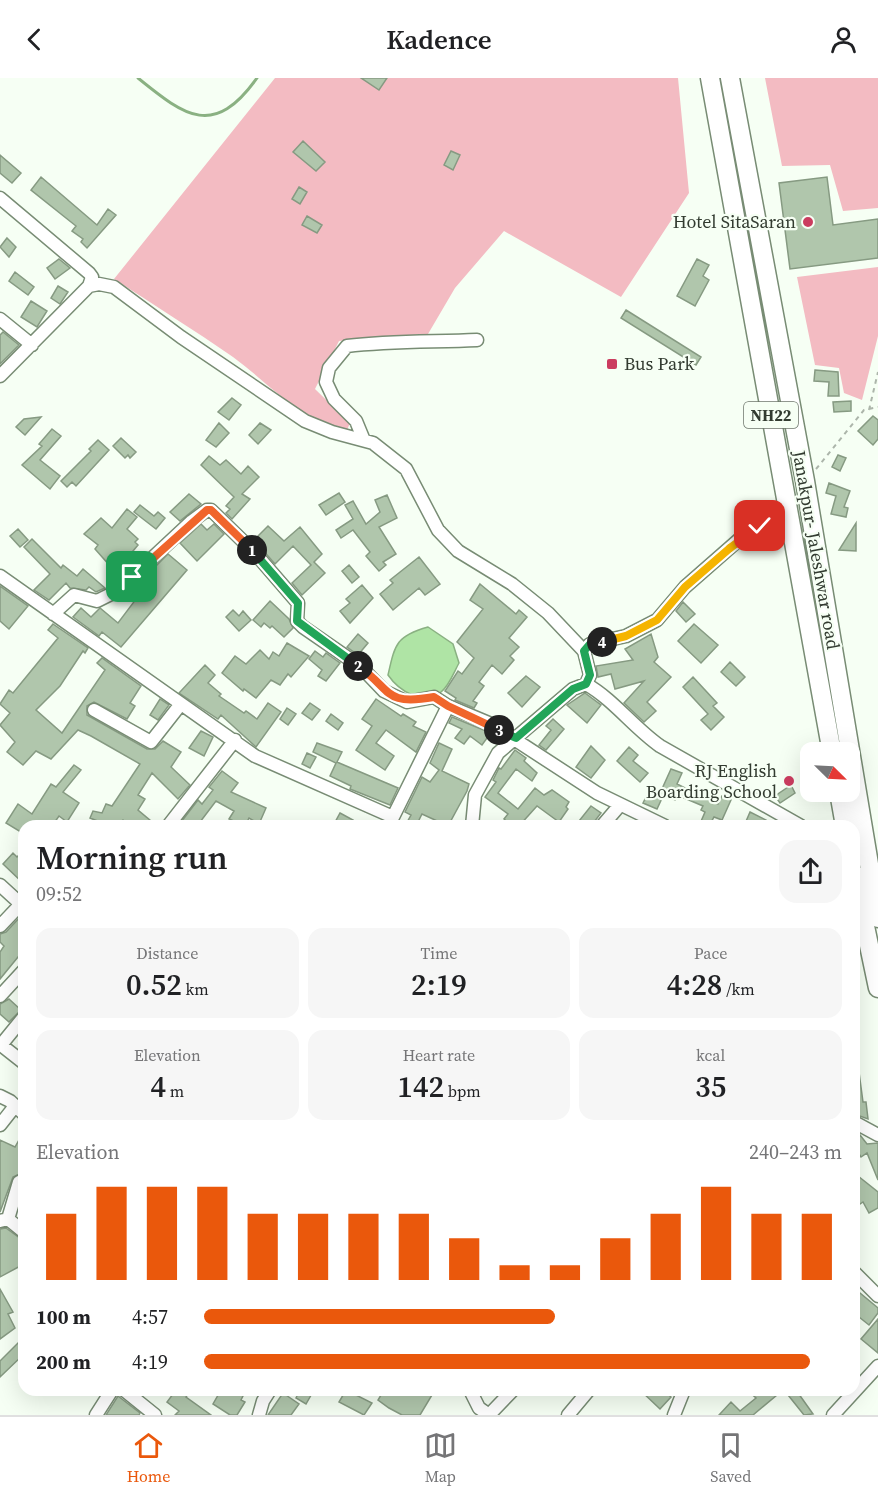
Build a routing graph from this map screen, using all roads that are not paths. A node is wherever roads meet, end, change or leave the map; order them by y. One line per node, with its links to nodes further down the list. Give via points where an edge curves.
1 (710, 78): 12 (highway, Janakpur- Jaleshwar road / NH22)
2 (730, 78): 31 (highway, Janakpur- Jaleshwar road / NH22, via 805,481)
3 (0, 198): 4 (street)
4 (89, 273): 5 (street); 6 (street)
5 (107, 284): 6 (street); 11 (street, via 305,421 343,436)
6 (89, 286): 9 (street)
7 (0, 319): 9 (street)
8 (477, 340): 11 (street, via 390,341 347,346 329,368 326,382 334,399 356,421)
9 (32, 345): 10 (street)
10 (0, 376)
11 (363, 438): 15 (street, via 406,469 438,530 458,551 512,584 548,613)
12 (788, 511): 15 (street, via 750,530 685,587 657,620 626,636 590,644); 22 (highway, Janakpur- Jaleshwar road / NH22)
13 (0, 576): 14 (street)
14 (53, 614): 17 (street); 18 (street, via 74,595 97,601 117,591 192,521 211,510 254,551 298,603 297,621 303,627 361,667 384,691 407,702 434,697)
15 (584, 651): 16 (street, via 590,675)
16 (586, 684): 20 (street, via 573,689); 29 (street, via 611,700 639,731 660,746)
17 (180, 705): 19 (street, via 151,742); 21 (street)
18 (448, 706): 20 (street); 21 (street, via 393,817 255,756)
19 (94, 710)
20 (516, 738): 24 (street); 26 (street, via 498,753 475,795)
21 (236, 740): 25 (street)
22 (830, 742)
23 (841, 802): 30 (highway)
24 (620, 805): 27 (street); 28 (street)
25 (173, 820)
26 (473, 820)
27 (607, 820)
28 (652, 820)
29 (790, 820)
30 (844, 820)
31 (851, 820)
32 (0, 885): 35 (street)
33 (860, 887): 37 (highway, Janakpur- Jaleshwar road / NH22)
34 (860, 900): 37 (highway, Janakpur- Jaleshwar road / NH22)
35 (18, 901)
36 (18, 909): 38 (street)
37 (864, 917): 40 (highway, Janakpur- Jaleshwar road / NH22)
38 (0, 926)
39 (18, 976): 41 (street)
40 (878, 988)
41 (0, 996)
42 (18, 1024): 43 (street, via 1,1045)
43 (18, 1058)
44 (0, 1096): 45 (street)
45 (18, 1109)
46 (18, 1112): 47 (street)
47 (0, 1125)
48 (860, 1125): 49 (street)
49 (878, 1135)
50 (18, 1187): 51 (street)
51 (4, 1220): 52 (street)
52 (18, 1228)
53 (860, 1278): 54 (street)
54 (878, 1296)
55 (878, 1366): 56 (street)
56 (860, 1386)
57 (110, 1396): 66 (street)
58 (123, 1396): 67 (street)
59 (266, 1396): 68 (street)
60 (473, 1396): 65 (street)
61 (504, 1396): 65 (street)
62 (584, 1396): 69 (street)
63 (682, 1396): 70 (street)
64 (850, 1396): 71 (street)
65 (480, 1413)
66 (96, 1415)
67 (155, 1415)
68 (259, 1415)
69 (568, 1415)
70 (674, 1415)
71 (833, 1415)

